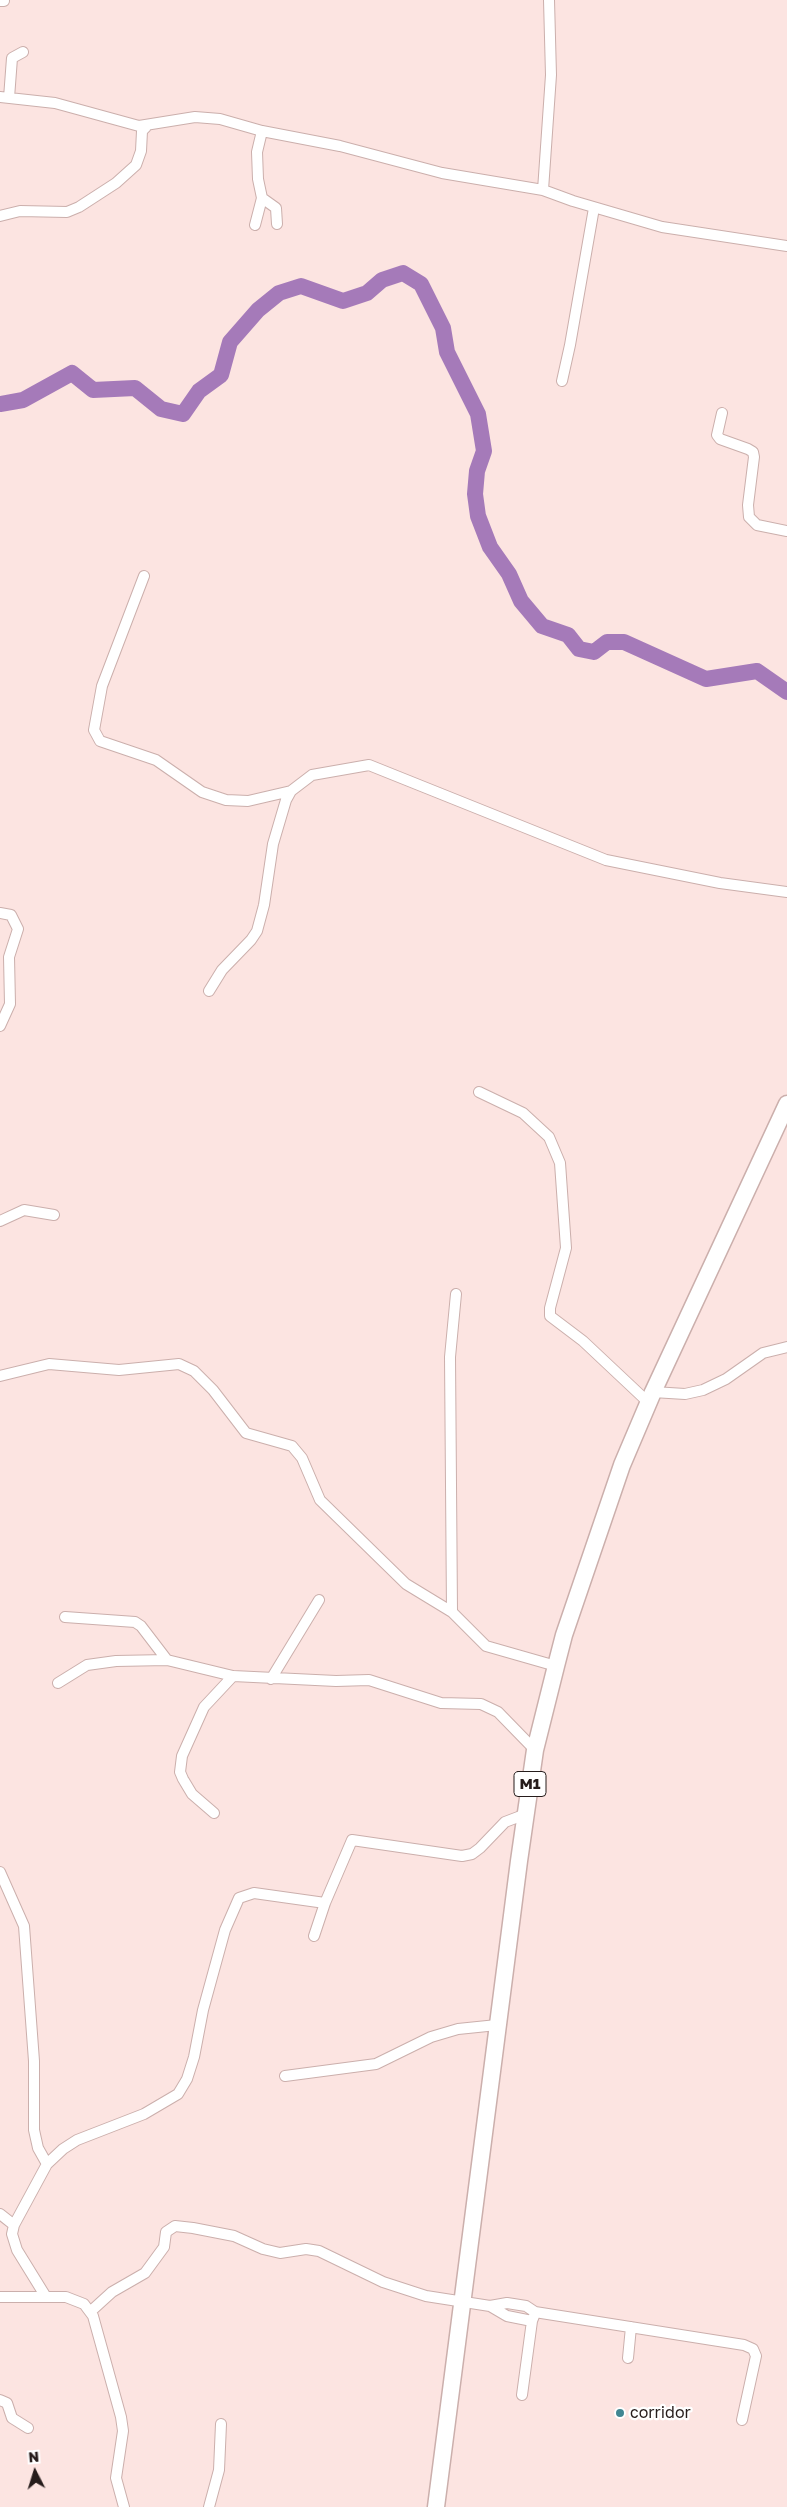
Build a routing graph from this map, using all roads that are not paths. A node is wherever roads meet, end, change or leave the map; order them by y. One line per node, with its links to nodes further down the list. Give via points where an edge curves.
1 (549, 0): 6 (street, via 551,75)
2 (23, 52): 3 (street, via 12,58)
3 (4, 98): 4 (street, via 55,103)
4 (146, 127): 5 (street, via 206,117); 9 (street, via 142,131 136,165 116,183 79,207 67,212 20,211)
5 (262, 131): 6 (street, via 340,146 442,173); 7 (street, via 257,152)
6 (543, 190): 8 (street)
7 (262, 198): 10 (street, via 276,208); 11 (street)
8 (594, 208): 12 (street, via 662,227); 13 (street)
9 (0, 216)
10 (277, 224)
11 (255, 225)
12 (787, 246)
13 (562, 381)
14 (722, 413): 15 (street, via 717,435 720,439 753,452 748,505 750,517 757,525)
15 (787, 531)
16 (144, 576): 17 (street, via 102,686 94,730 100,741 156,760 202,792 226,800 248,801)
17 (291, 791): 18 (street, via 312,775 369,764 606,860 720,883); 20 (street, via 273,844 257,931 222,970)
18 (787, 892)
19 (0, 913): 21 (street, via 11,915 18,929 9,957 10,1004)
20 (209, 992)
21 (0, 1026)
22 (479, 1092): 29 (street, via 523,1113 549,1137 560,1163 566,1248 550,1316)
23 (787, 1104): 29 (highway, M1)
24 (54, 1215): 25 (street, via 24,1210)
25 (0, 1221)
26 (456, 1294): 31 (street, via 450,1357)
27 (787, 1347): 29 (street, via 763,1353 726,1379 703,1390)
28 (0, 1376): 31 (street, via 49,1364 119,1370 179,1364 194,1371 246,1433 292,1446 302,1458 320,1500 334,1516 406,1584)
29 (651, 1398): 34 (highway, M1, via 622,1466)
30 (319, 1600): 36 (street)
31 (452, 1612): 34 (street, via 486,1646)
32 (65, 1617): 33 (street, via 135,1622)
33 (167, 1660): 35 (street); 37 (street, via 87,1665)
34 (556, 1666): 38 (highway, M1)
35 (233, 1676): 36 (street); 39 (street, via 204,1707 182,1756 180,1772 183,1779 192,1794)
36 (271, 1679): 38 (street, via 369,1680 441,1703 481,1704 498,1712)
37 (58, 1683)
38 (535, 1750): 40 (highway, M1)
39 (214, 1814)
40 (526, 1814): 42 (street, via 505,1822 480,1848 462,1856 352,1840); 44 (highway, M1)
41 (0, 1872): 46 (street, via 24,1926 34,2061 34,2130 38,2148)
42 (325, 1903): 43 (street); 46 (street, via 254,1893 240,1898 225,1930 202,2010 194,2057 178,2094 144,2114 77,2140)
43 (314, 1936)
44 (497, 2025): 45 (street, via 458,2029 431,2037 376,2064); 51 (highway, M1)
45 (285, 2076)
46 (47, 2164): 48 (street)
47 (0, 2214): 48 (street)
48 (14, 2225): 50 (street, via 12,2234 17,2250)
49 (0, 2297): 50 (street)
50 (46, 2298): 52 (street, via 72,2299 84,2304)
51 (461, 2302): 52 (street, via 397,2287 319,2251 280,2252 263,2249 234,2236 175,2226 166,2232 164,2247 145,2273 112,2292); 53 (street, via 526,2306); 63 (highway, M1)
52 (90, 2312): 61 (street, via 122,2417 116,2478)
53 (534, 2317): 54 (street); 56 (street)
54 (631, 2327): 55 (street); 58 (street, via 753,2349 756,2356)
55 (628, 2358)
56 (522, 2395)
57 (0, 2400): 60 (street, via 8,2403 12,2418)
58 (742, 2420)
59 (221, 2424): 62 (street, via 219,2470)
60 (28, 2428)
61 (124, 2507)
62 (210, 2507)
63 (436, 2507)

